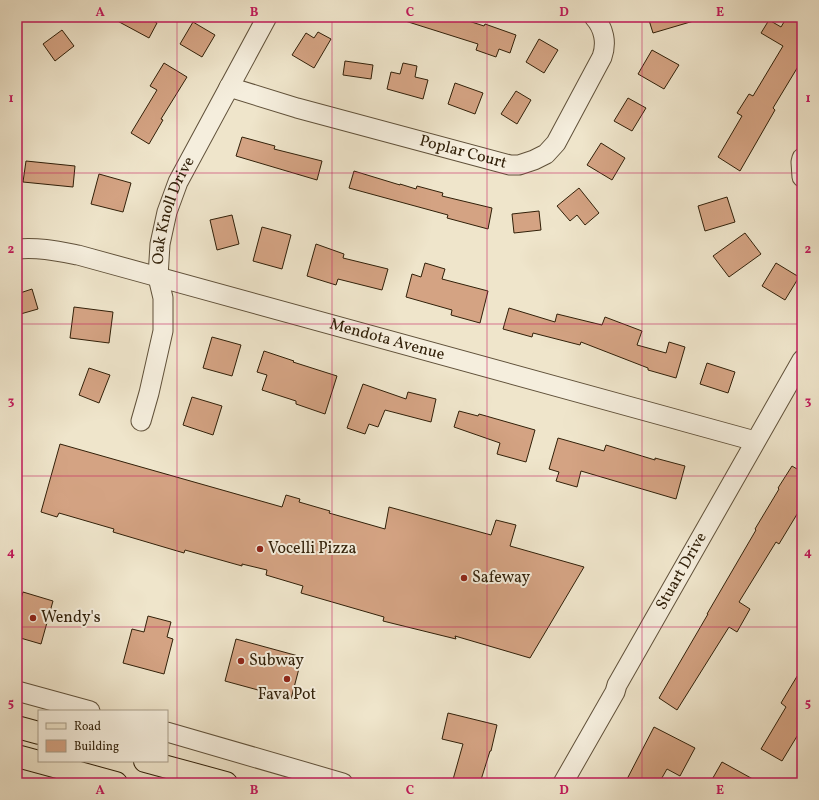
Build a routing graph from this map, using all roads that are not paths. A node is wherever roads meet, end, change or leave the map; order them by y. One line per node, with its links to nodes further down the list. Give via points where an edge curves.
1 (267, 17): 3 (street, Oak Knoll Drive)
2 (594, 17): 3 (street, Poplar Court, via 603,32 605,42 602,57 556,144 546,154 518,165 470,155)
3 (229, 87): 7 (street, Oak Knoll Drive, via 178,182 167,212 160,244)
4 (802, 158): 5 (street)
5 (802, 177)
6 (17, 249): 7 (street, Mendota Avenue, via 32,247 58,251)
7 (158, 277): 9 (street, Oak Knoll Drive, via 163,298 163,330); 10 (street, Mendota Avenue)
8 (802, 360): 10 (street, Stuart Drive)
9 (141, 421)
10 (755, 441): 22 (street, Stuart Drive)
11 (17, 691): 12 (street)
12 (86, 710)
13 (17, 727): 14 (main road)
14 (38, 732)
15 (168, 732): 21 (street)
16 (17, 756): 18 (main road)
17 (149, 762): 20 (main road)
18 (69, 777): 19 (main road)
19 (116, 783)
20 (226, 783)
21 (343, 783)
22 (563, 783)

